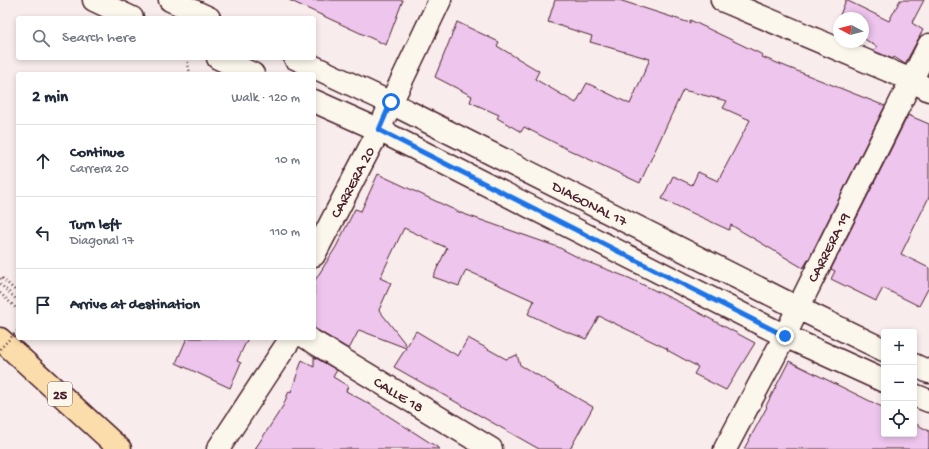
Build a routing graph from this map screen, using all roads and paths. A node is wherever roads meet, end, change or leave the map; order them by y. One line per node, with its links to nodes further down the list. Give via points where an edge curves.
1 (94, 0): 5 (street)
2 (170, 0): 6 (street)
3 (440, 0): 15 (street, CARRERA 20)
4 (722, 0): 13 (street)
5 (128, 16)
6 (205, 16)
7 (929, 44): 13 (street, CARRERA 19)
8 (187, 60): 11 (path)
9 (222, 60): 12 (street)
10 (299, 60): 15 (street, DIAGONAL 17)
11 (190, 72)
12 (249, 72)
13 (920, 85): 24 (street, CARRERA 19)
14 (316, 102): 16 (street, DIAGONAL 17)
15 (391, 102): 16 (street, CARRERA 20); 24 (street, DIAGONAL 17)
16 (379, 130): 17 (street, CARRERA 20); 26 (street, DIAGONAL 17)
17 (316, 251)
18 (0, 279): 20 (path, via 1,277)
19 (0, 284): 22 (path)
20 (16, 291)
21 (0, 293): 23 (path)
22 (16, 298)
23 (16, 308)
24 (798, 308): 26 (street, CARRERA 19); 31 (street, DIAGONAL 17)
25 (16, 332): 30 (path, bridge)
26 (785, 336): 34 (street, DIAGONAL 17); 40 (street, CARRERA 19)
27 (0, 339): 37 (highway, 25)
28 (290, 340): 38 (street)
29 (310, 340): 39 (street, CALLE 18)
30 (0, 349)
31 (881, 349)
32 (917, 366): 33 (street)
33 (929, 372)
34 (881, 380)
35 (917, 396): 36 (street)
36 (929, 401)
37 (120, 449)
38 (218, 449)
39 (491, 449)
40 (725, 449)

